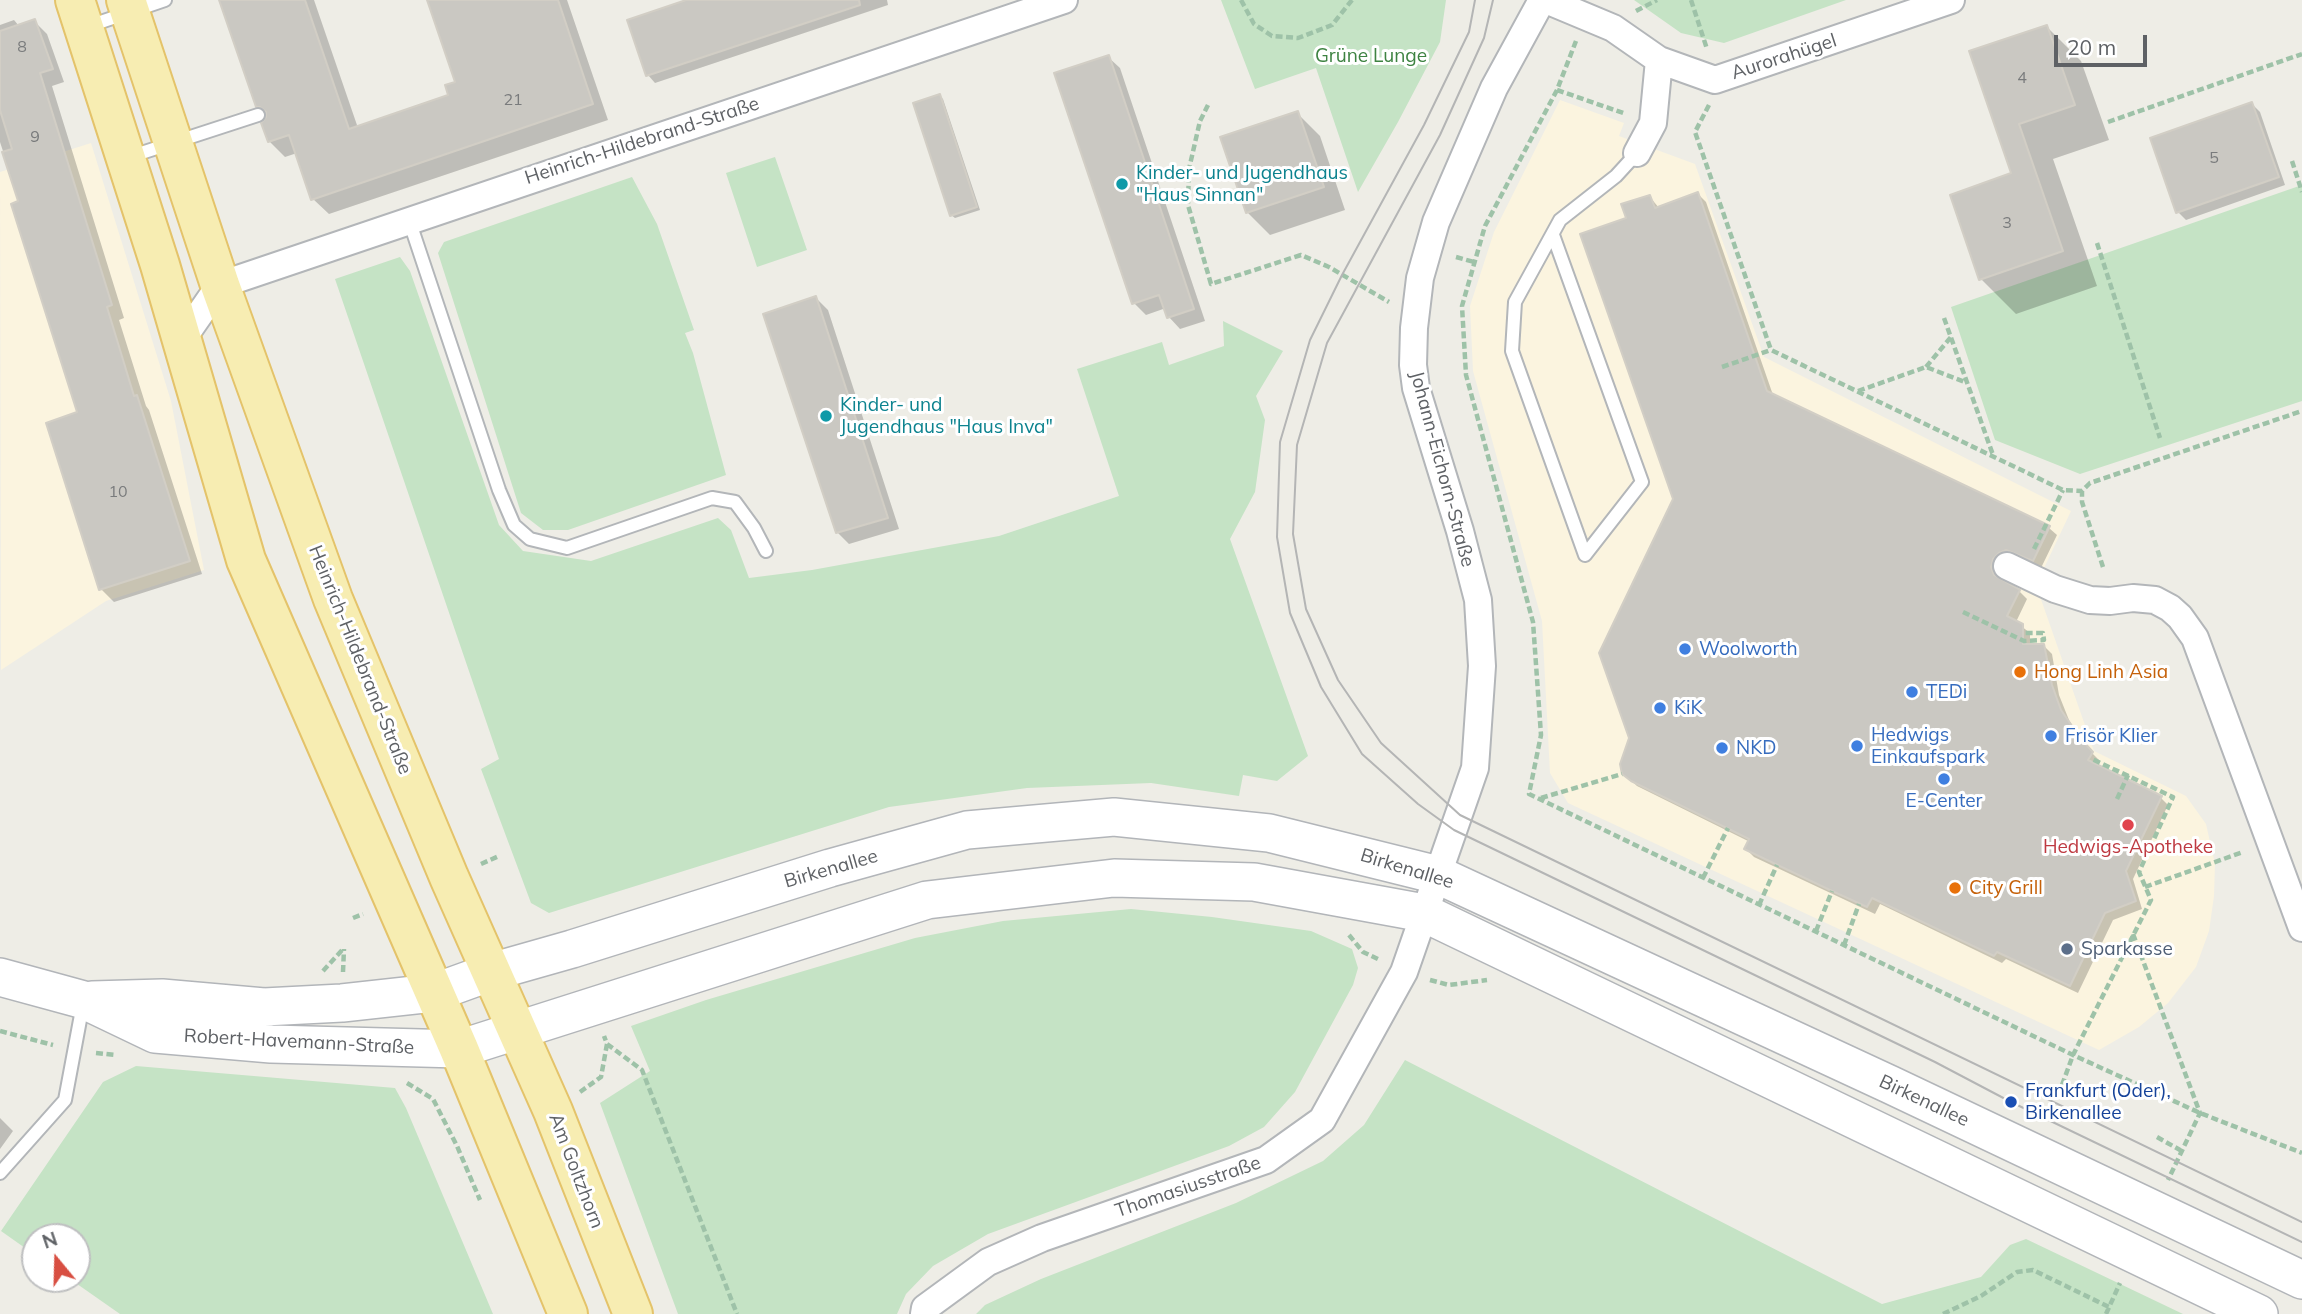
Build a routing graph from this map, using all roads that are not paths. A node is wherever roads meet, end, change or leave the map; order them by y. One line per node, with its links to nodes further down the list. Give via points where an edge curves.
1 (1064, 0): 11 (street, Heinrich-Hildebrand-Straße)
2 (1544, 0): 6 (street, Aurorahügel, via 1613,28); 17 (street, Johann-Eichorn-Straße, via 1494,88 1436,222 1420,278 1414,328 1416,388 1478,600 1482,666 1475,768)
3 (1951, 0): 6 (street, Aurorahügel, via 1715,80)
4 (140, 4): 5 (lane); 8 (main road, Heinrich-Hildebrand-Straße)
5 (79, 14): 10 (main road)
6 (1659, 60): 9 (street, via 1653,123)
7 (258, 115): 8 (lane)
8 (173, 143): 10 (lane); 13 (main road, Heinrich-Hildebrand-Straße)
9 (1637, 153): 12 (lane, via 1616,176 1560,220)
10 (126, 159): 14 (main road)
11 (409, 219): 13 (street, Heinrich-Hildebrand-Straße); 15 (lane, via 514,525 530,539 567,548 712,498 735,502)
12 (1553, 235): 12 (lane, via 1515,302 1512,351 1585,555 1642,482)
13 (220, 285): 14 (street); 20 (main road, Heinrich-Hildebrand-Straße, via 333,599)
14 (181, 341): 22 (main road, via 246,560)
15 (766, 551)
16 (2007, 566): 19 (street, via 2090,600 2155,600 2180,617 2195,638)
17 (1438, 875): 18 (street, Johann-Eichorn-Straße); 20 (street, Birkenallee, via 1269,833 1114,817 967,830); 27 (street, Birkenallee)
18 (1424, 913): 24 (street, Birkenallee, via 1254,882 1114,878 927,900); 30 (street, Thomasiusstraße, via 1404,972 1322,1119 1266,1160 1042,1238 988,1262 925,1308); 31 (street, Birkenallee)
19 (2302, 928)
20 (491, 972): 22 (street, Robert-Havemann-Straße); 24 (main road, Heinrich-Hildebrand-Straße)
21 (0, 977): 23 (street, Robert-Havemann-Straße)
22 (433, 993): 23 (street, Robert-Havemann-Straße, via 264,1007 162,998); 25 (main road)
23 (84, 1000): 25 (street, Robert-Havemann-Straße, via 155,1034 271,1044); 26 (lane, via 65,1100)
24 (518, 1029): 25 (street, Robert-Havemann-Straße); 29 (main road, Am Goltzhorn)
25 (459, 1049): 28 (main road)
26 (0, 1173)
27 (2302, 1280)
28 (568, 1314)
29 (633, 1314)
30 (924, 1314)
31 (2259, 1314)

